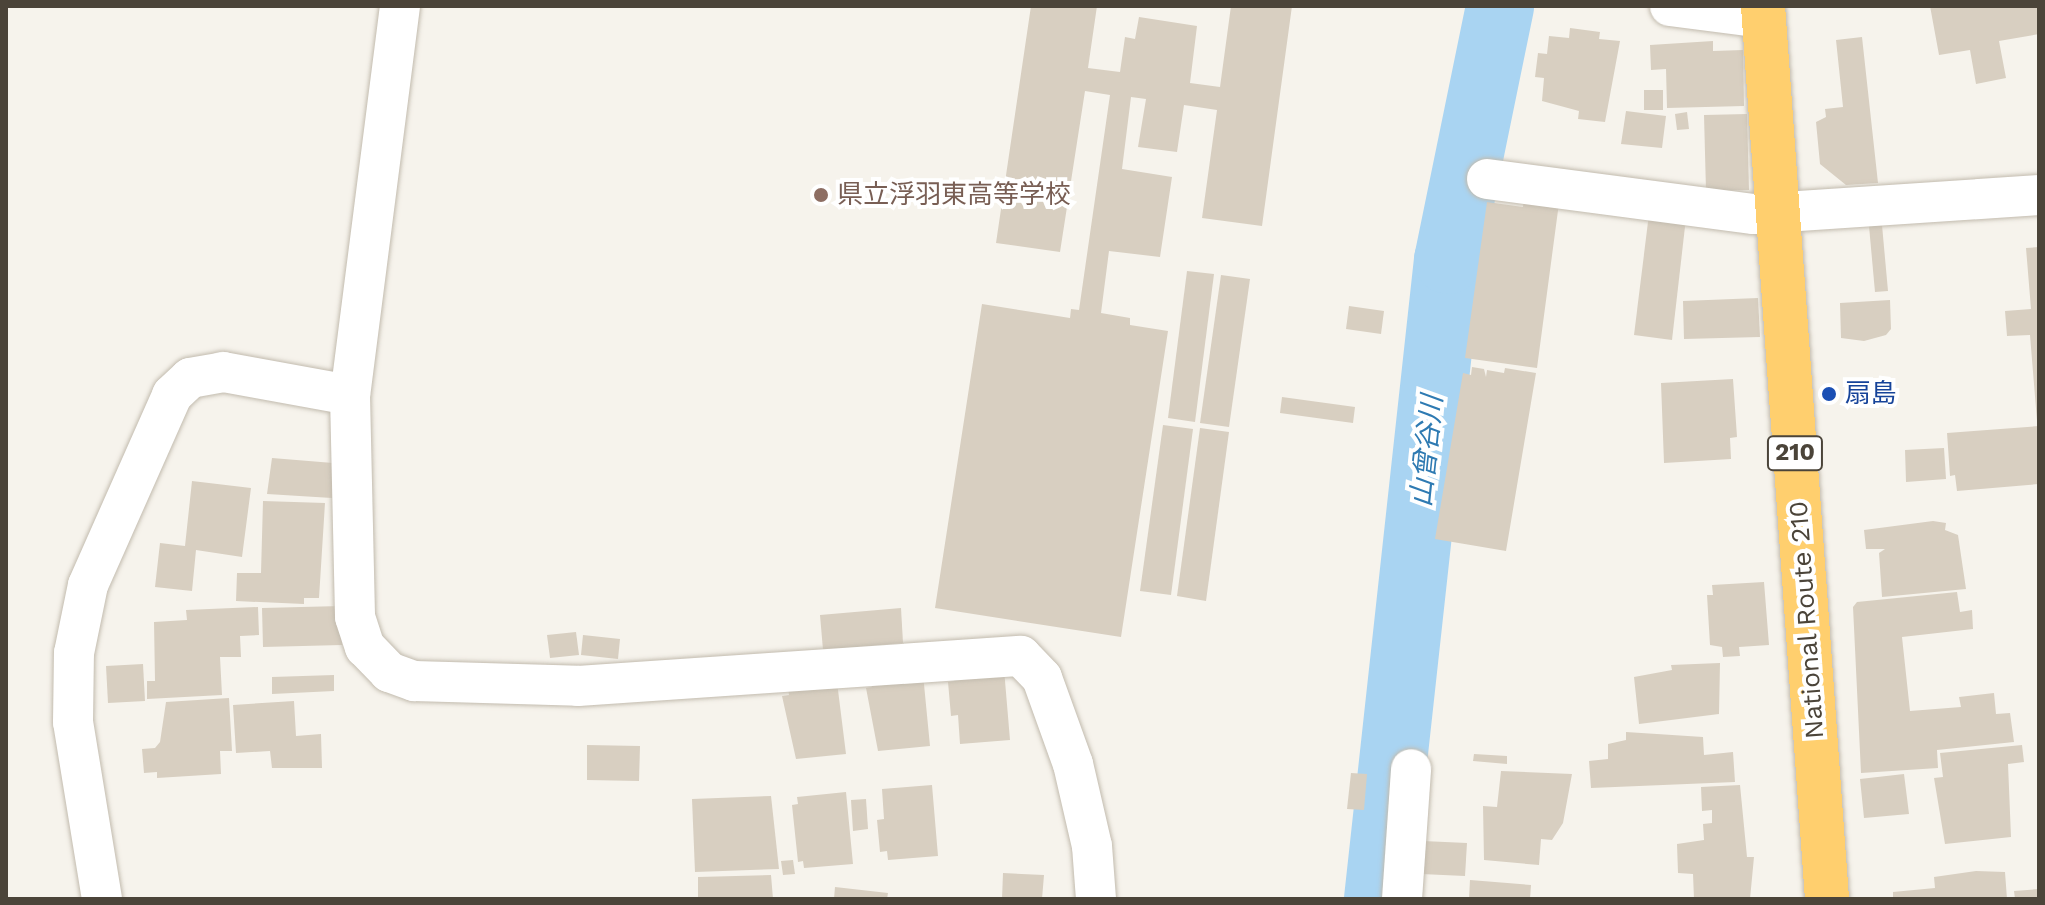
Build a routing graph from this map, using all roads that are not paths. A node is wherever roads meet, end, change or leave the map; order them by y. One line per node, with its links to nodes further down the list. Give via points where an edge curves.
1 (400, 6): 7 (street)
2 (1670, 6): 3 (street)
3 (1764, 12): 6 (highway, National Route 210 / 210)
4 (1487, 179): 6 (street, via 1754,214)
5 (2039, 195): 6 (street)
6 (1777, 212): 12 (highway, National Route 210 / 210)
7 (350, 395): 9 (street, via 223,372 190,378 172,395 88,585 74,653 73,722); 10 (street, via 355,617 365,647 389,672 414,681 578,686 1021,656 1042,678 1073,764 1092,846)
8 (1411, 769): 11 (street)
9 (102, 899)
10 (1096, 899)
11 (1402, 899)
12 (1827, 899)

